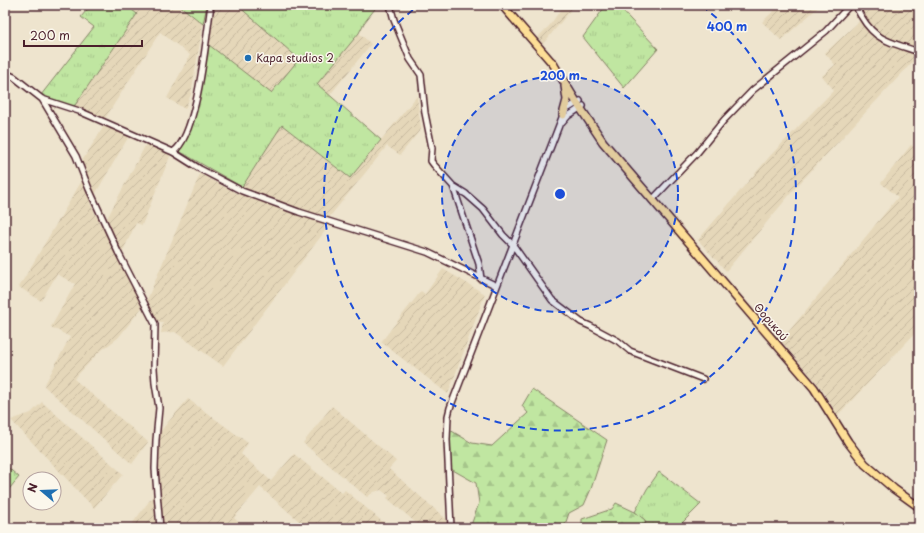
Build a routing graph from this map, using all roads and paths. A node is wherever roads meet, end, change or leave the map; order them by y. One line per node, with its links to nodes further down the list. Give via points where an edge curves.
1 (211, 5): 14 (street, via 198,98 182,141)
2 (390, 5): 15 (street, via 410,59 422,75 422,95 432,148 431,161)
3 (502, 5): 7 (main road, Θορικού)
4 (850, 5): 16 (street, via 822,35 749,95)
5 (855, 5): 6 (street, via 864,22 878,36)
6 (919, 52)
7 (552, 62): 9 (main road, Θορικού); 11 (main road, Θορικού, via 568,82)
8 (5, 73): 10 (street)
9 (561, 77): 11 (main road, Θορικού); 12 (main road, via 567,100)
10 (42, 98): 14 (street, via 79,111); 22 (street, via 76,156 118,252 155,324 154,368 159,408 155,469)
11 (580, 105): 12 (street, via 567,109); 13 (street); 16 (main road, Θορικού, via 603,142)
12 (563, 115): 13 (street)
13 (559, 127): 17 (street)
14 (173, 152): 18 (street, via 242,191 299,212 427,252)
15 (453, 186): 17 (street, via 483,209); 18 (street, via 477,257)
16 (652, 200): 21 (main road, Θορικού, via 814,388 865,464)
17 (513, 245): 19 (street); 20 (street, via 552,300 581,322 618,341 630,351)
18 (481, 279): 19 (street)
19 (497, 286): 23 (street, via 448,416)
20 (703, 379)
21 (919, 507)
22 (160, 528)
23 (451, 528)

